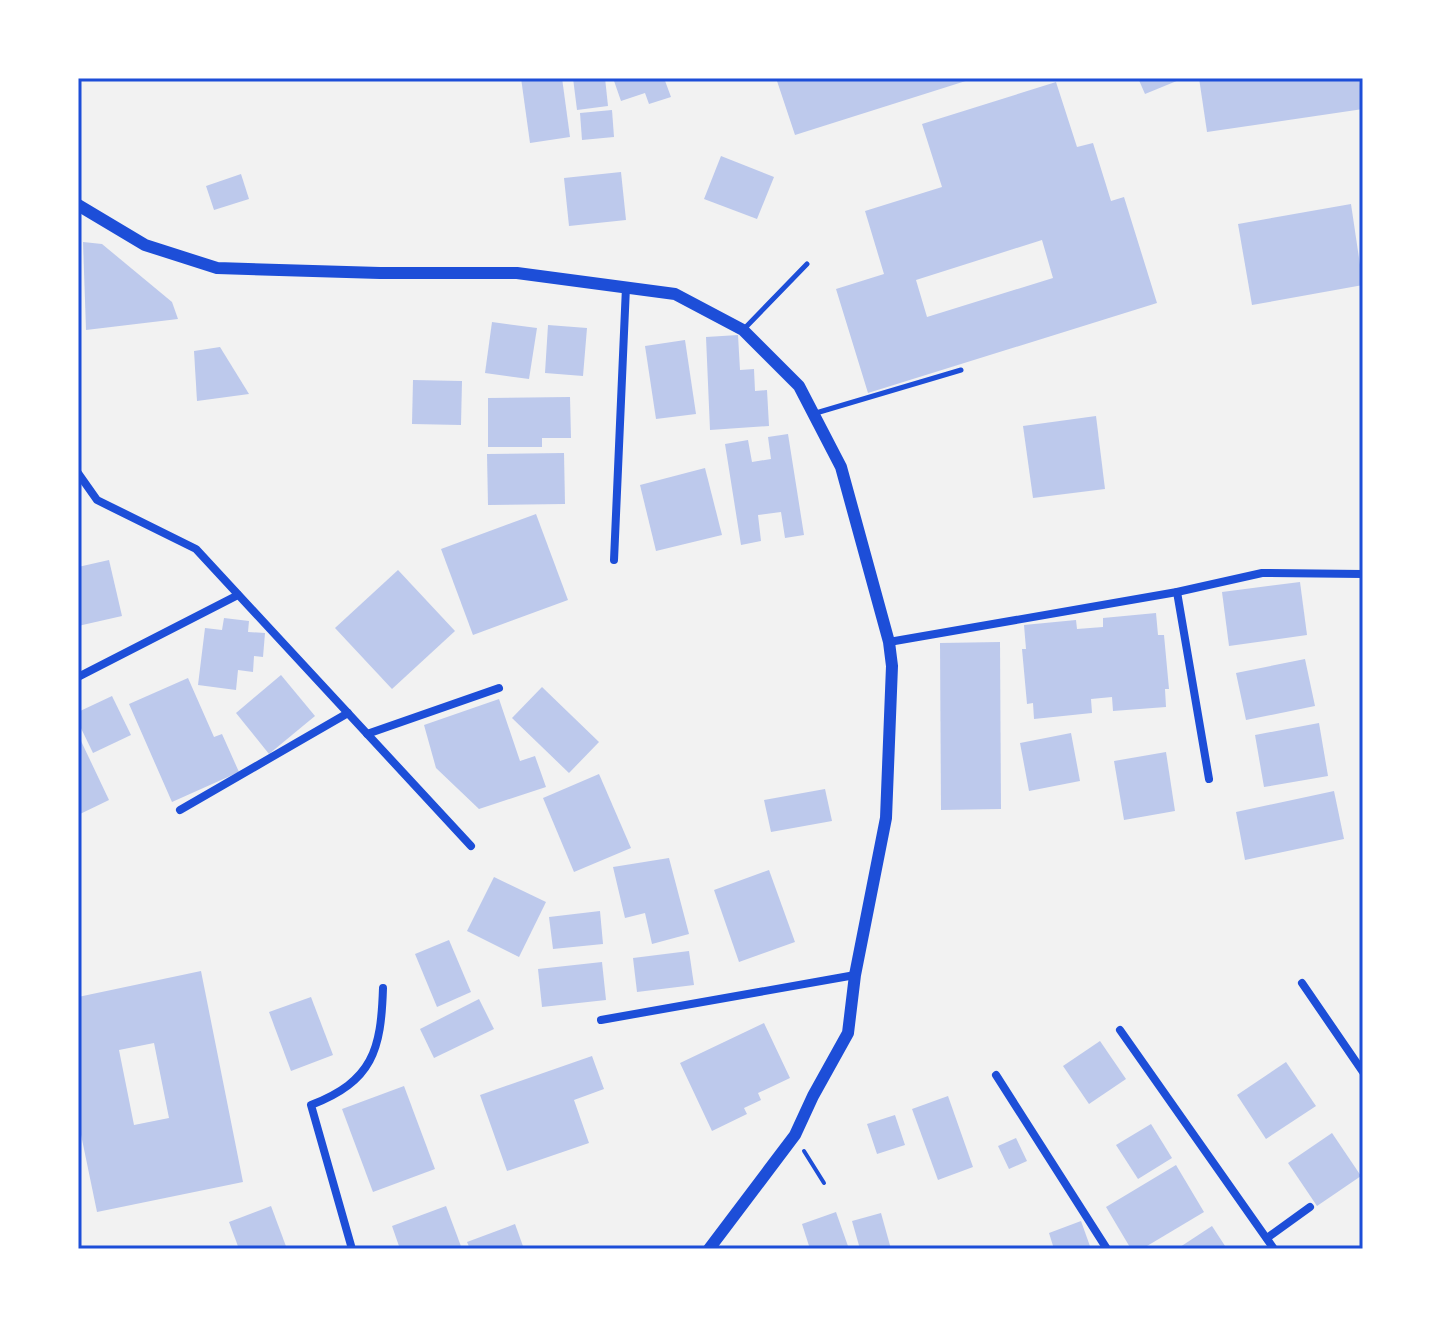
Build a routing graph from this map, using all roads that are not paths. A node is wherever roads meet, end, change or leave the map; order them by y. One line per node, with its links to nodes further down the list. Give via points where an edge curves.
1 (78, 205): 3 (street, via 145,245 217,268 517,273)
2 (807, 264): 4 (lane)
3 (626, 287): 4 (street, via 675,294); 8 (street)
4 (743, 330): 6 (street, via 799,386)
5 (961, 370): 6 (lane)
6 (815, 414): 12 (street, via 841,467)
7 (78, 473): 11 (street, via 97,500 196,549)
8 (614, 560)
9 (1363, 574): 10 (street, via 1262,573)
10 (1177, 592): 12 (street); 17 (street)
11 (238, 595): 13 (street); 15 (street)
12 (889, 642): 20 (street, via 886,818)
13 (78, 677)
14 (499, 688): 16 (street)
15 (348, 713): 16 (street); 18 (street)
16 (367, 734): 19 (street)
17 (1209, 779)
18 (180, 810)
19 (471, 846)
20 (855, 975): 23 (street); 30 (street, via 848,1033 795,1135)
21 (1302, 983): 25 (street)
22 (383, 988): 29 (street, via 382,1029 359,1078 311,1105)
23 (601, 1020)
24 (1120, 1030): 28 (street)
25 (1363, 1072)
26 (996, 1075): 31 (street)
27 (1310, 1207): 28 (street)
28 (1267, 1238): 32 (street)
29 (352, 1249)
30 (709, 1249)
31 (1107, 1249)
32 (1274, 1249)

